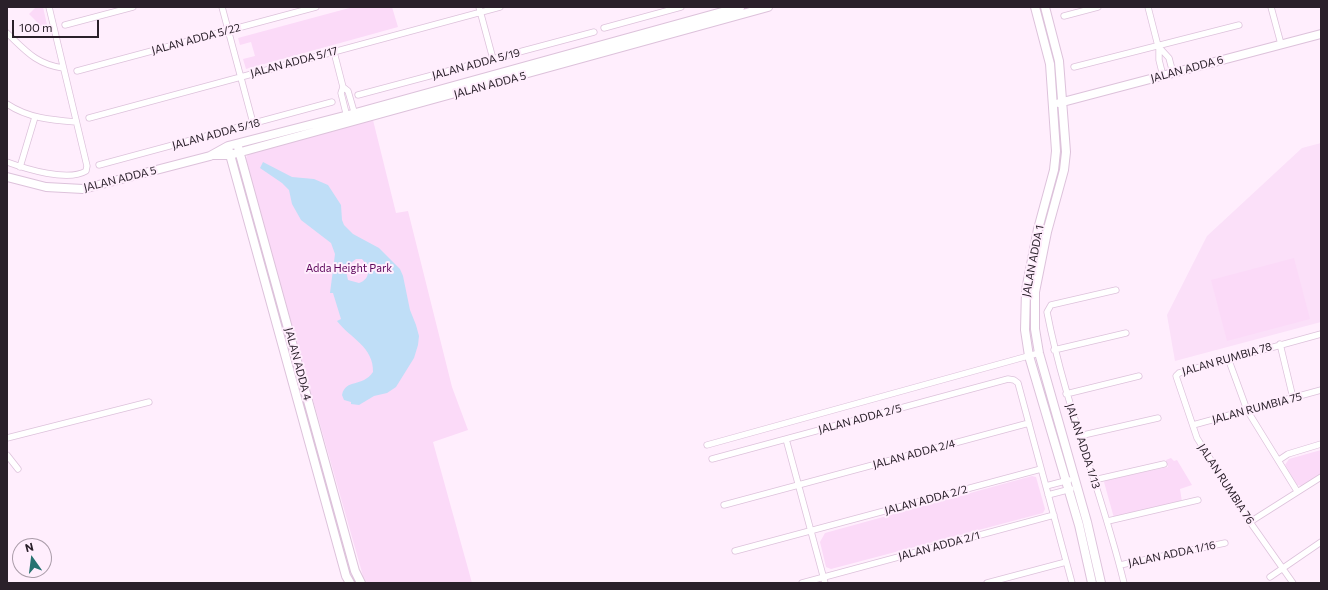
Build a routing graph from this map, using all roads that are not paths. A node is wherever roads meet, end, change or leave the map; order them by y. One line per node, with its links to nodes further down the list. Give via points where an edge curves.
1 (49, 7): 28 (street)
2 (133, 7): 16 (street)
3 (222, 7): 19 (street)
4 (316, 7): 19 (street, JALAN ADDA 5/22)
5 (500, 7): 14 (street, JALAN ADDA 5/17)
6 (681, 7): 18 (street)
7 (740, 7): 26 (street, JALAN ADDA 5)
8 (768, 7): 26 (street, JALAN ADDA 5)
9 (1035, 7): 38 (street, JALAN ADDA 1, via 1050,64)
10 (1045, 7): 36 (street, JALAN ADDA 1, via 1059,61)
11 (1098, 7): 15 (street)
12 (1148, 7): 24 (street)
13 (1271, 7): 23 (street)
14 (480, 10): 25 (street, JALAN ADDA 5/17); 27 (street)
15 (1064, 16)
16 (65, 25)
17 (1239, 25): 24 (street)
18 (604, 28)
19 (228, 31): 30 (street, JALAN ADDA 5/22); 33 (street)
20 (594, 32): 27 (street, JALAN ADDA 5/19)
21 (7, 33): 28 (street, via 41,63)
22 (1321, 34): 23 (street, JALAN ADDA 6)
23 (1281, 44): 31 (street, JALAN ADDA 6)
24 (1158, 46): 29 (street); 31 (street, via 1169,58); 32 (street)
25 (334, 52): 33 (street, JALAN ADDA 5/17); 41 (street, via 343,87 341,93)
26 (570, 58): 41 (street, JALAN ADDA 5)
27 (493, 59): 34 (street, JALAN ADDA 5/19)
28 (63, 68): 42 (street)
29 (1074, 68)
30 (77, 71)
31 (1173, 73): 32 (street, JALAN ADDA 6)
32 (1163, 76): 36 (street, JALAN ADDA 6)
33 (240, 77): 40 (street, JALAN ADDA 5/17); 43 (street)
34 (358, 95)
35 (332, 102): 43 (street, JALAN ADDA 5/18)
36 (1063, 102): 38 (street, JALAN ADDA 6); 58 (street, JALAN ADDA 1, via 1066,152 1064,170 1047,232 1035,292 1035,329)
37 (7, 104): 39 (street)
38 (1054, 104): 59 (street, JALAN ADDA 1, via 1054,170 1038,229 1026,290 1025,330)
39 (35, 117): 42 (street); 51 (street)
40 (89, 118)
41 (351, 118): 44 (street, JALAN ADDA 5); 46 (street, JALAN ADDA 5)
42 (76, 122): 51 (street, via 86,171 76,175 57,174)
43 (253, 124): 50 (street, JALAN ADDA 5/18)
44 (238, 144): 45 (street, JALAN ADDA 5); 46 (street, JALAN ADDA 4)
45 (228, 146): 47 (street, JALAN ADDA 4); 48 (street, JALAN ADDA 5)
46 (240, 152): 47 (street, JALAN ADDA 5); 106 (street, JALAN ADDA 4, via 355,572)
47 (230, 155): 48 (street, JALAN ADDA 5); 105 (street, JALAN ADDA 4)
48 (210, 156): 52 (street, JALAN ADDA 5, via 83,190 46,187)
49 (7, 162): 51 (street)
50 (99, 165)
51 (20, 167)
52 (7, 177)
53 (1116, 290): 57 (street, JALAN ADDA 1/13, via 1051,304 1047,309)
54 (1126, 333): 57 (street)
55 (1321, 334): 56 (street, JALAN RUMBIA 78)
56 (1280, 344): 60 (street, JALAN RUMBIA 78); 65 (street, JALAN RUMBIA 78)
57 (1054, 350): 64 (street, JALAN ADDA 1/13)
58 (1039, 353): 59 (street); 83 (street, JALAN ADDA 1)
59 (1029, 356): 75 (street); 83 (street, JALAN ADDA 1)
60 (1228, 358): 62 (street, JALAN RUMBIA 78); 67 (street)
61 (1139, 376): 64 (street)
62 (1176, 376): 70 (street, JALAN RUMBIA 76)
63 (1321, 390): 65 (street, JALAN RUMBIA 75)
64 (1066, 394): 71 (street, JALAN ADDA 1/13)
65 (1293, 398): 67 (street, JALAN RUMBIA 75)
66 (149, 402): 72 (street)
67 (1247, 410): 70 (street, JALAN RUMBIA 75); 78 (street)
68 (1158, 418): 71 (street)
69 (1029, 423): 73 (street, JALAN ADDA 2/5, via 1018,383 1008,379); 81 (street); 85 (street, JALAN ADDA 2/4)
70 (1193, 424): 95 (street, JALAN RUMBIA 76, via 1197,438)
71 (1079, 436): 84 (street, JALAN ADDA 1/13)
72 (7, 438)
73 (786, 439): 77 (street, JALAN ADDA 2/5); 85 (street)
74 (1321, 444): 78 (street, via 1288,454)
75 (707, 445)
76 (7, 455): 80 (street)
77 (712, 459)
78 (1279, 460): 89 (street)
79 (1164, 464): 84 (street)
80 (18, 469)
81 (1041, 469): 86 (street); 96 (street, JALAN ADDA 2/2)
82 (1321, 477): 89 (street)
83 (1070, 480): 86 (street); 87 (street, JALAN ADDA 1); 88 (street, JALAN ADDA 1)
84 (1094, 480): 94 (street, JALAN ADDA 1/13)
85 (799, 485): 92 (street, JALAN ADDA 2/4); 96 (street)
86 (1046, 486): 90 (street)
87 (1078, 488): 88 (street); 111 (street, JALAN ADDA 1)
88 (1069, 490): 90 (street); 110 (street, JALAN ADDA 1)
89 (1298, 491): 95 (street)
90 (1048, 495): 93 (street)
91 (1198, 500): 94 (street)
92 (724, 505)
93 (1054, 515): 100 (street); 104 (street, JALAN ADDA 2/1)
94 (1108, 521): 101 (street, JALAN ADDA 1/13)
95 (1250, 522): 102 (street, JALAN RUMBIA 76)
96 (811, 531): 99 (street, JALAN ADDA 2/2); 104 (street)
97 (1321, 542): 102 (street)
98 (1225, 543): 101 (street, JALAN ADDA 1/16)
99 (735, 551)
100 (1066, 562): 108 (street); 109 (street)
101 (1120, 565): 112 (street, JALAN ADDA 1/13)
102 (1282, 567): 103 (street); 113 (street, JALAN RUMBIA 76)
103 (1270, 577)
104 (824, 580): 107 (street, JALAN ADDA 2/1)
105 (350, 583)
106 (361, 583)
107 (802, 583)
108 (987, 583)
109 (1072, 583)
110 (1092, 583)
111 (1101, 583)
112 (1124, 583)
113 (1293, 583)

